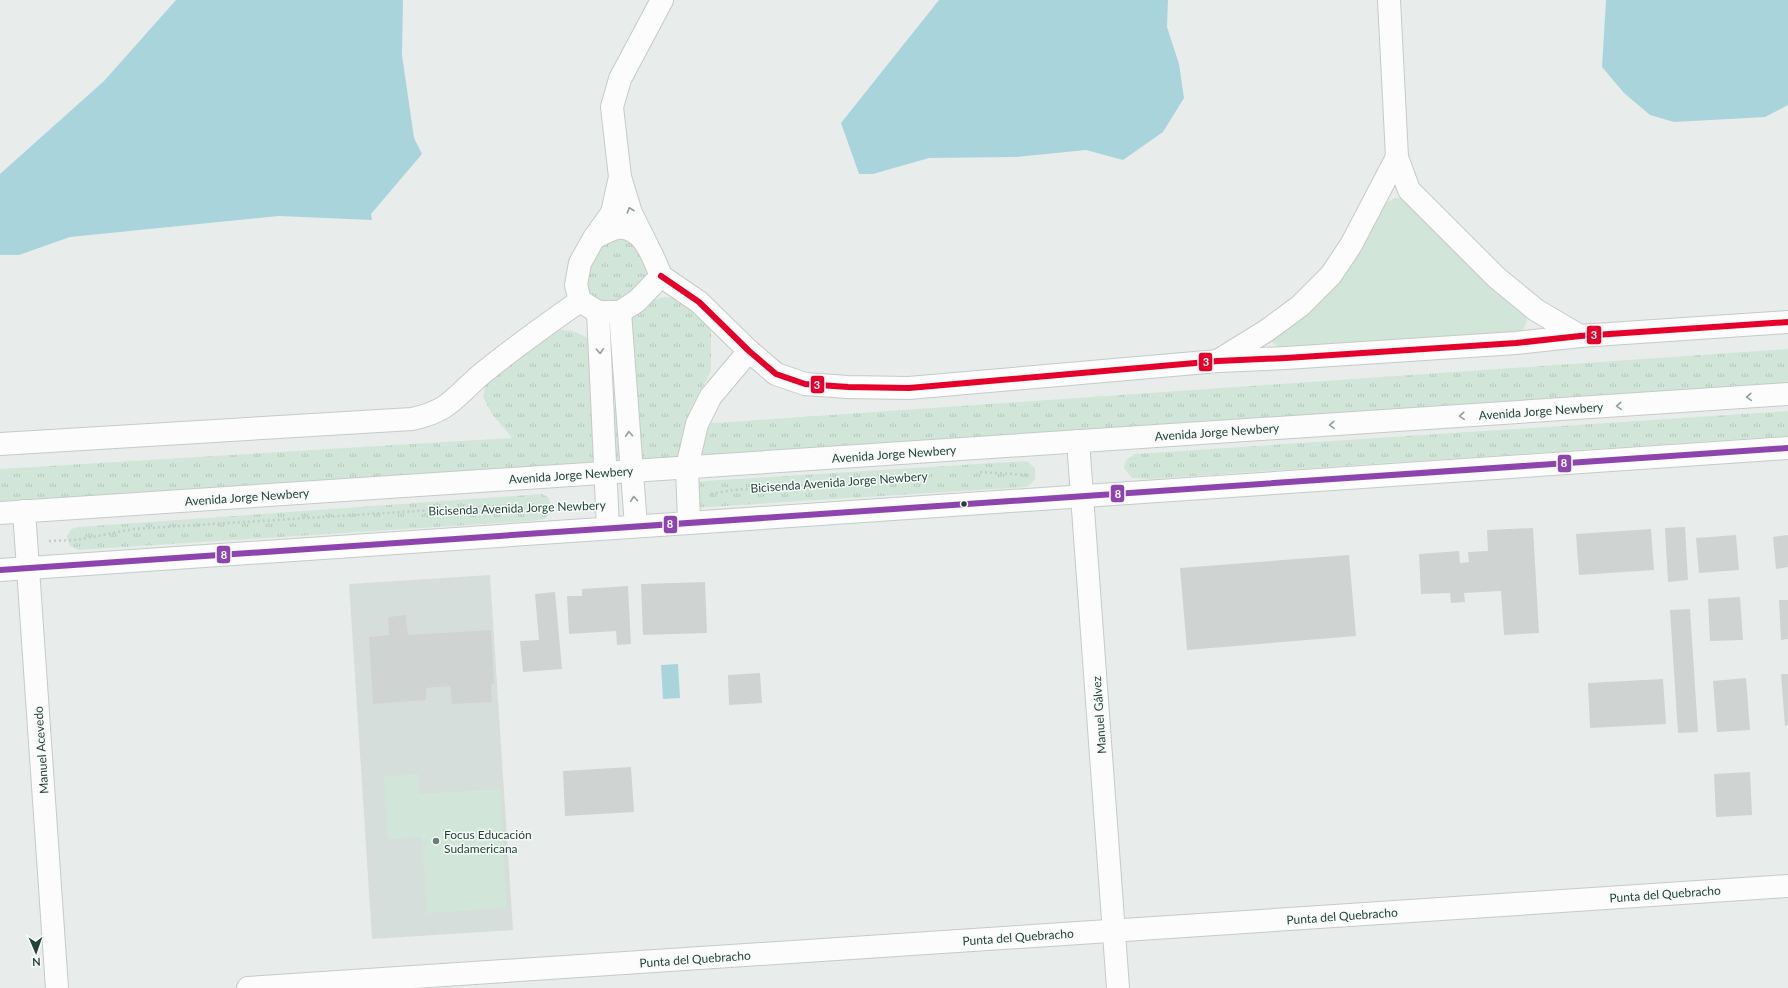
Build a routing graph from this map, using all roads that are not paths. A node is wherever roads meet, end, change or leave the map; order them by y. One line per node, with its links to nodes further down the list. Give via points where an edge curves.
1 (662, 0): 4 (street, via 620,79 612,107)
2 (1389, 0): 3 (street)
3 (1397, 157): 12 (street, via 1409,190 1463,246 1496,278 1536,310); 14 (street, via 1351,245 1331,275 1300,306 1266,332)
4 (620, 177): 5 (street, via 612,213); 6 (street, one-way to 4, via 631,213)
5 (594, 238): 6 (street, via 617,228 633,231); 8 (street, via 580,263 576,285)
6 (647, 245): 7 (street)
7 (661, 276): 10 (street, via 637,301); 13 (street, via 699,302)
8 (580, 301): 9 (street); 17 (street, via 483,373 448,406 429,416)
9 (598, 312): 10 (street); 21 (street, one-way to 21)
10 (620, 312): 20 (street, one-way to 10)
11 (1788, 322): 12 (street)
12 (1580, 336): 14 (street, via 1516,343)
13 (749, 351): 14 (street, via 776,374 805,384 848,387 909,388); 19 (street, via 711,396 697,424)
14 (1218, 361)
15 (1788, 394): 16 (street, Avenida Jorge Newbery, one-way to 16)
16 (1078, 441): 19 (street, Avenida Jorge Newbery); 22 (street, Manuel Gálvez)
17 (0, 444)
18 (1788, 448): 22 (street)
19 (687, 467): 20 (street, Avenida Jorge Newbery); 25 (street)
20 (632, 471): 21 (street, Avenida Jorge Newbery); 26 (street, one-way to 20)
21 (605, 473): 23 (street, Avenida Jorge Newbery); 27 (street)
22 (1083, 496): 25 (street); 31 (street, Manuel Gálvez)
23 (24, 511): 24 (street, Avenida Jorge Newbery); 28 (street, Manuel Acevedo)
24 (0, 513)
25 (689, 523): 26 (street)
26 (636, 526): 27 (street)
27 (608, 528): 28 (street)
28 (28, 568): 29 (street); 32 (street, Manuel Acevedo)
29 (0, 570)
30 (1788, 886): 31 (street, Punta del Quebracho)
31 (1115, 931): 33 (street, Punta del Quebracho); 34 (street, Manuel Gálvez)
32 (57, 988)
33 (248, 988)
34 (1118, 988)

